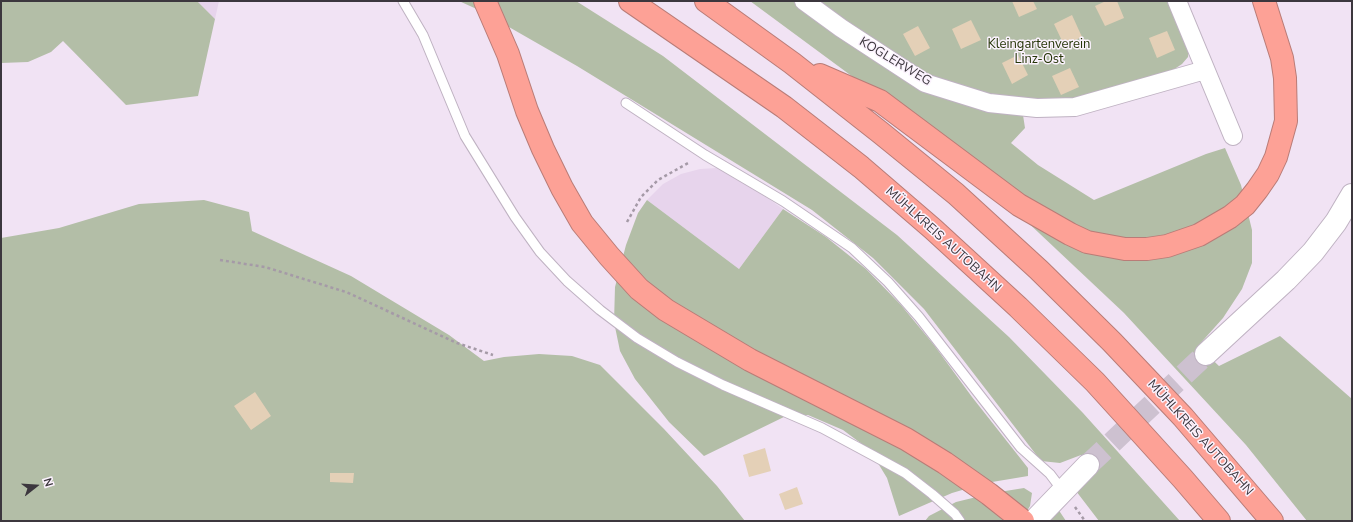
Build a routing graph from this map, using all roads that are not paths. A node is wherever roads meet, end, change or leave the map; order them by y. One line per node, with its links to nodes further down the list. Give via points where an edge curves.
1 (403, 1): 16 (lane, via 423,35 465,136 515,217 540,252 567,282 637,338 677,362 822,428 904,473 932,494)
2 (485, 1): 17 (highway, via 508,54 527,111 562,188 582,223 639,289 666,310 750,360 906,439 945,463)
3 (630, 1): 19 (highway, MÜHLKREIS AUTOBAHN, via 784,107 861,167 933,229 1095,382)
4 (706, 1): 8 (highway, MÜHLKREIS AUTOBAHN)
5 (804, 1): 9 (street, KOGLERWEG, via 840,28 925,83 989,103 1037,108 1075,107)
6 (1177, 1): 9 (street)
7 (1264, 1): 8 (highway, via 1282,58 1287,102 1282,138 1270,168 1245,205 1216,226 1184,241 1147,249 1126,250 1087,242 1051,225 1018,205 880,101)
8 (792, 63): 20 (highway, MÜHLKREIS AUTOBAHN, via 950,189 1039,270 1183,417)
9 (1205, 70): 11 (street)
10 (626, 103): 15 (lane, via 705,155 783,201 852,248 919,316 1021,448 1050,474)
11 (1233, 136)
12 (1352, 195): 13 (street, via 1336,222 1313,252)
13 (1206, 354)
14 (1088, 465): 15 (street)
15 (1062, 490): 18 (street)
16 (960, 521)
17 (1023, 521)
18 (1034, 521)
19 (1219, 521)
20 (1272, 521)

